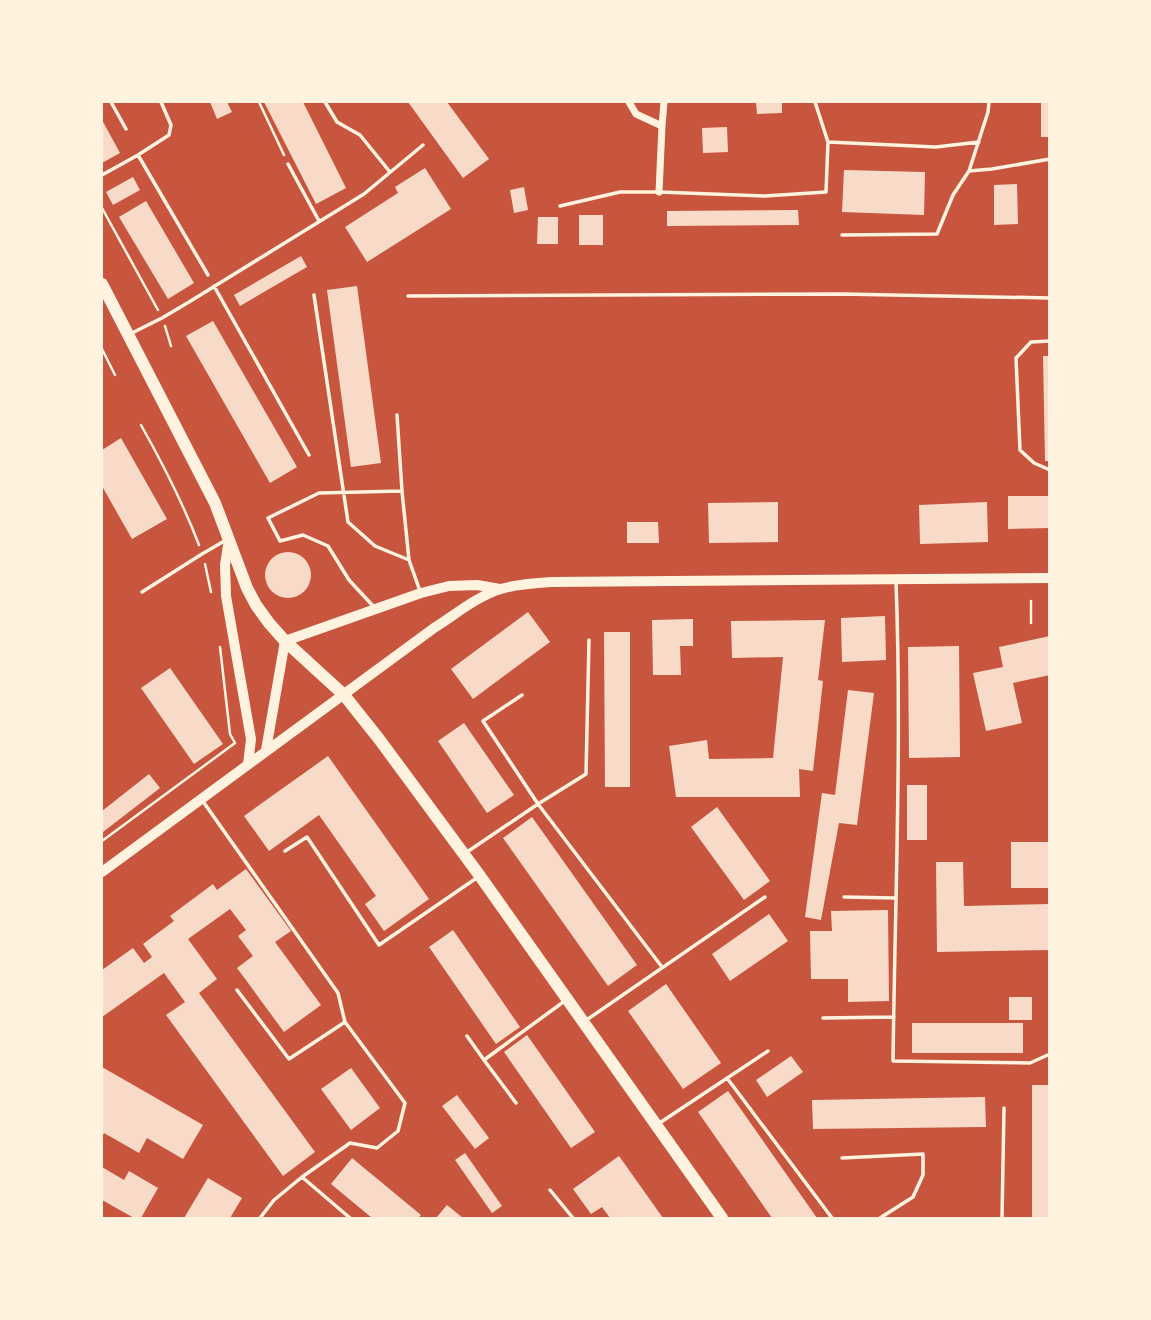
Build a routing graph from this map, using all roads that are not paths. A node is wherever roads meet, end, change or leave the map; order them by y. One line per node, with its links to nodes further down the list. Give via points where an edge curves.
1 (111, 102): 9 (lane)
2 (161, 102): 13 (lane, via 171,125 169,135)
3 (326, 102): 17 (lane, via 337,122 360,135)
4 (629, 102): 8 (street, via 636,114)
5 (664, 102): 8 (street)
6 (815, 102): 10 (lane)
7 (989, 102): 11 (lane)
8 (662, 126): 19 (street)
9 (125, 129)
10 (828, 142): 11 (lane, via 936,147); 19 (lane, via 826,192 765,196)
11 (979, 142): 16 (lane)
12 (423, 145): 17 (lane)
13 (138, 155): 18 (lane); 23 (lane)
14 (1049, 159): 16 (lane)
15 (289, 164): 21 (lane)
16 (969, 171): 22 (lane, via 937,234)
17 (390, 172): 21 (lane)
18 (102, 175)
19 (659, 191): 20 (lane, via 620,192)
20 (560, 206)
21 (319, 221): 25 (lane)
22 (842, 235)
23 (208, 275)
24 (102, 284): 29 (main road)
25 (214, 286): 29 (lane); 32 (lane)
26 (314, 295): 35 (lane)
27 (408, 296): 28 (lane)
28 (1049, 298)
29 (128, 334): 36 (main road)
30 (1049, 341): 33 (lane, via 1031,342 1016,358 1020,450)
31 (397, 415): 34 (lane)
32 (309, 455)
33 (1049, 470)
34 (402, 491): 35 (lane); 37 (lane)
35 (344, 493): 37 (lane, via 348,522 375,546); 43 (lane, via 319,494 268,518 280,541 303,534 328,545 349,580)
36 (229, 539): 41 (lane); 45 (main road, via 256,605); 49 (main road, via 226,596 251,739)
37 (409, 560): 42 (lane)
38 (1049, 578): 39 (main road)
39 (896, 580): 40 (main road, via 552,582); 58 (lane)
40 (500, 589): 42 (main road, via 477,584); 46 (main road, via 434,628)
41 (142, 592)
42 (421, 593): 43 (main road)
43 (375, 609): 45 (main road)
44 (589, 639): 51 (lane, via 586,774)
45 (285, 641): 46 (main road); 48 (main road)
46 (344, 695): 48 (main road); 53 (main road)
47 (522, 695): 51 (lane, via 483,721)
48 (266, 750): 49 (main road)
49 (248, 764): 50 (main road)
50 (201, 798): 54 (main road); 64 (lane, via 338,993)
51 (538, 803): 53 (lane); 59 (lane)
52 (285, 851): 55 (lane, via 307,836 379,944)
53 (463, 854): 55 (main road)
54 (102, 872)
55 (480, 876): 61 (main road)
56 (765, 897): 59 (lane)
57 (844, 897): 58 (lane)
58 (895, 898): 62 (lane)
59 (662, 967): 65 (lane)
60 (237, 990): 64 (lane, via 289,1059)
61 (567, 999): 65 (main road); 69 (lane)
62 (894, 1017): 63 (lane); 68 (lane, via 893,1061 1030,1063)
63 (823, 1018)
64 (345, 1022): 75 (lane, via 405,1103 398,1131 377,1148 350,1143)
65 (584, 1023): 73 (main road)
66 (467, 1037): 69 (lane)
67 (768, 1051): 70 (lane)
68 (1049, 1054)
69 (484, 1060): 71 (lane)
70 (727, 1078): 73 (lane); 81 (lane)
71 (516, 1103)
72 (1004, 1108): 83 (lane)
73 (656, 1125): 80 (main road)
74 (842, 1158): 82 (lane, via 923,1154 923,1175 913,1197)
75 (302, 1177): 77 (lane, via 274,1200); 78 (lane)
76 (550, 1189): 79 (lane)
77 (260, 1219)
78 (350, 1219)
79 (573, 1219)
80 (722, 1219)
81 (832, 1219)
82 (880, 1219)
83 (1002, 1219)

